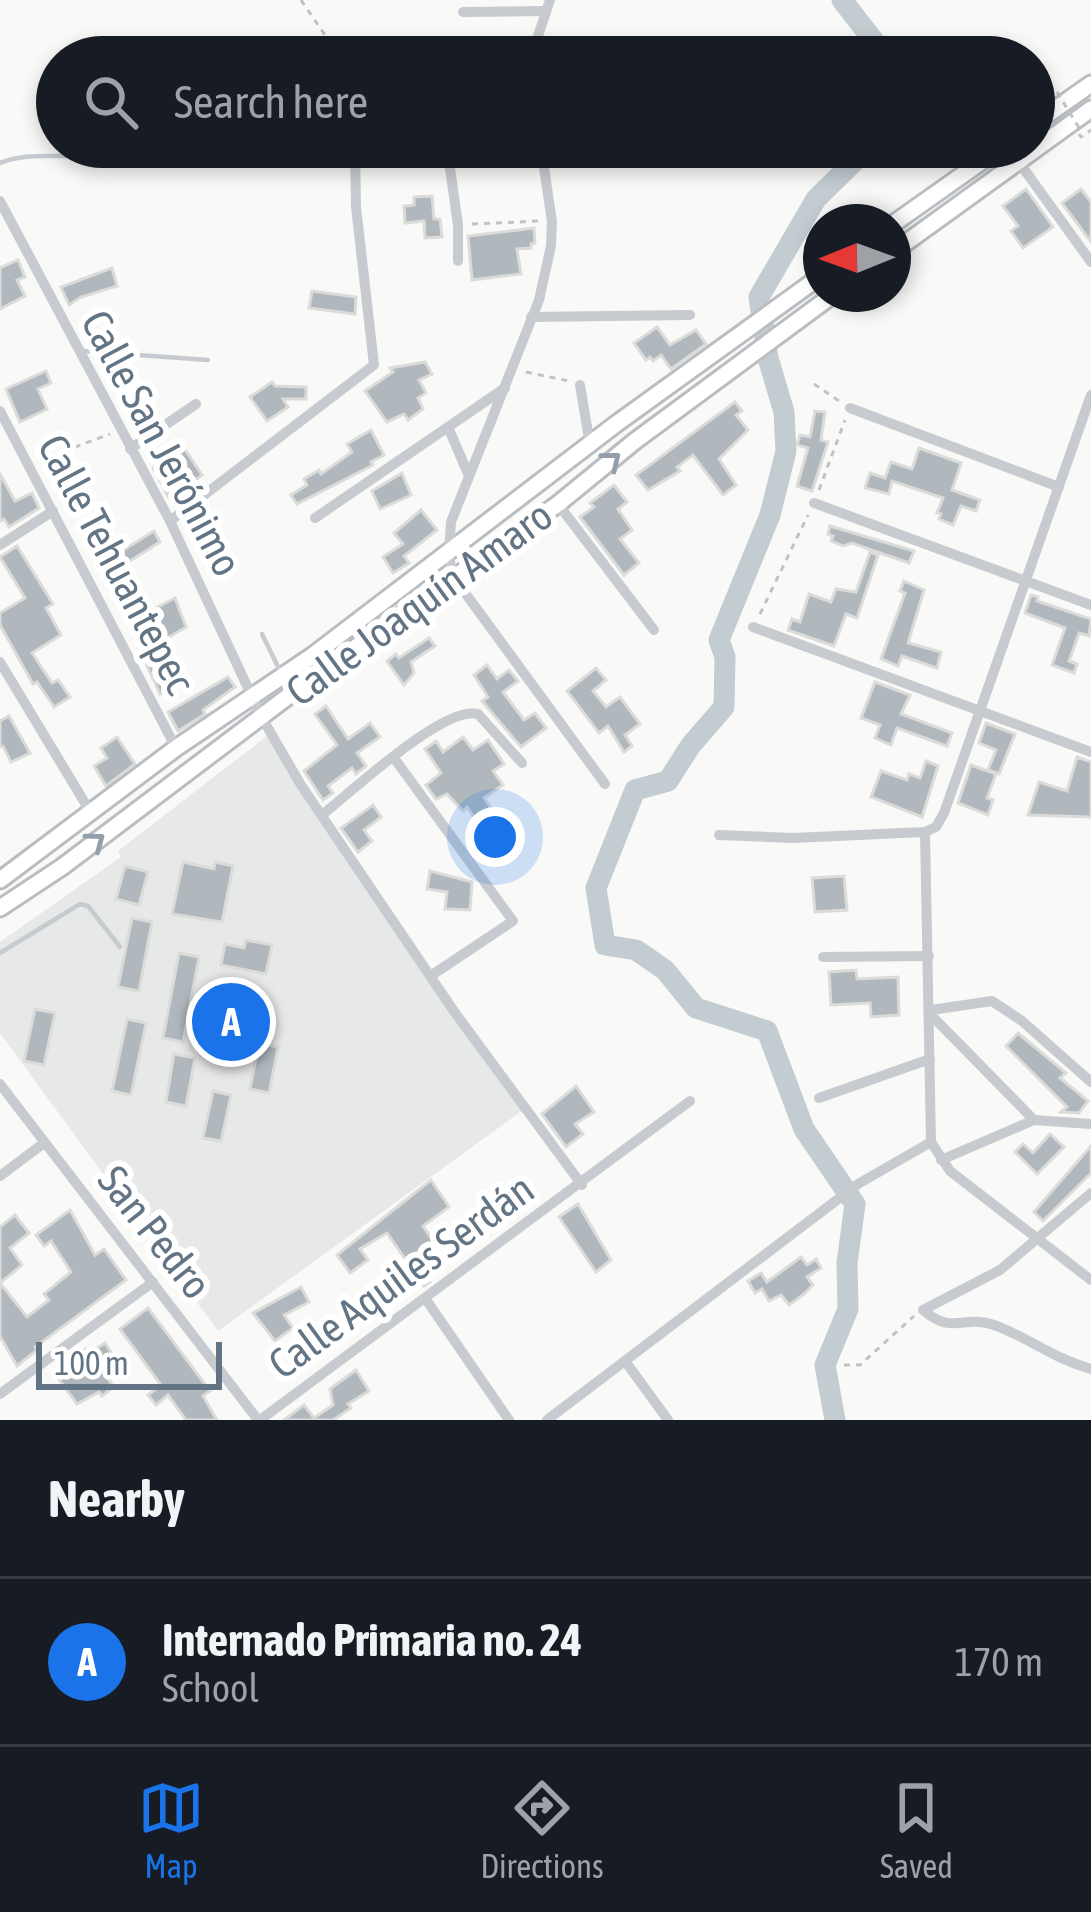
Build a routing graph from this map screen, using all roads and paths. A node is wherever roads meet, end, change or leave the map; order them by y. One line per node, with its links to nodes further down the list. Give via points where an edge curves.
1 (301, 0): 4 (path)
2 (547, 6): 3 (street); 5 (street)
3 (463, 12)
4 (326, 36)
5 (538, 36)
6 (1091, 84): 8 (main road)
7 (1057, 92): 11 (path, bridge, via 1081,134)
8 (1055, 109)
9 (1091, 109): 10 (main road)
10 (1055, 127)
11 (1091, 130)
12 (36, 155): 13 (lane)
13 (0, 163)
14 (355, 168): 52 (street, via 374,365)
15 (450, 168): 23 (street)
16 (545, 168): 22 (street)
17 (982, 168): 21 (main road)
18 (989, 168): 24 (main road)
19 (1022, 168): 26 (street)
20 (0, 202): 31 (street, Calle San Jerónimo)
21 (911, 213)
22 (552, 222): 23 (path); 30 (street)
23 (458, 225): 25 (street)
24 (911, 236)
25 (458, 261)
26 (1091, 262)
27 (803, 289): 43 (main road, Calle Joaquín Amaro)
28 (808, 312): 49 (main road, Calle Joaquín Amaro, one-way to 28)
29 (690, 315): 30 (street)
30 (531, 316): 33 (street)
31 (76, 350): 32 (lane); 42 (street, Calle San Jerónimo)
32 (208, 360)
33 (512, 368): 34 (path); 35 (street)
34 (580, 385): 43 (street)
35 (505, 388): 41 (street); 45 (street)
36 (1091, 395): 40 (street)
37 (196, 404): 44 (street)
38 (850, 409): 47 (street)
39 (0, 411): 46 (street, Calle Tehuantepec)
40 (1087, 419): 47 (street)
41 (448, 427): 45 (street); 51 (street)
42 (121, 432): 44 (street, Calle San Jerónimo); 46 (path, via 75,447)
43 (590, 445): 54 (main road, Calle Joaquín Amaro)
44 (130, 449): 52 (street, Calle San Jerónimo)
45 (469, 476): 54 (street, via 451,522)
46 (35, 478): 50 (street, Calle Tehuantepec)
47 (1059, 487): 56 (street)
48 (814, 503): 56 (street)
49 (557, 504): 55 (main road, Calle Joaquín Amaro); 59 (street)
50 (53, 511): 53 (street); 66 (street, Calle Tehuantepec)
51 (314, 518)
52 (170, 521): 63 (street, Calle San Jerónimo)
53 (0, 545)
54 (449, 554): 55 (street); 62 (main road, Calle Joaquín Amaro)
55 (452, 575): 65 (main road, Calle Joaquín Amaro); 70 (street)
56 (1024, 580): 57 (street); 64 (street)
57 (1091, 605)
58 (753, 627): 64 (street)
59 (654, 630)
60 (262, 634): 62 (lane)
61 (0, 662): 71 (street)
62 (283, 676): 63 (main road, Calle Joaquín Amaro)
63 (254, 697): 65 (street, Calle San Jerónimo); 66 (main road, Calle Joaquín Amaro)
64 (980, 710): 67 (street); 73 (street, via 944,813)
65 (262, 718): 72 (street, Calle San Jerónimo); 76 (main road, Calle Joaquín Amaro, one-way to 65)
66 (176, 748): 71 (main road, Calle Joaquín Amaro)
67 (1091, 752)
68 (394, 758): 69 (street, via 470,711); 72 (street); 81 (street, via 513,920)
69 (522, 763)
70 (605, 784)
71 (91, 813): 75 (main road, Calle Joaquín Amaro)
72 (322, 815): 81 (street, Calle San Jerónimo)
73 (925, 832): 74 (street); 79 (street)
74 (719, 835)
75 (0, 880)
76 (0, 908)
77 (120, 947): 78 (lane, via 80,904)
78 (0, 953)
79 (928, 956): 80 (street); 82 (street)
80 (823, 957)
81 (432, 975): 94 (street, Calle San Jerónimo)
82 (931, 1012): 83 (street); 84 (street, via 992,1001); 88 (street)
83 (930, 1059): 86 (street); 90 (street)
84 (1091, 1082)
85 (0, 1084): 91 (street, San Pedro)
86 (819, 1098)
87 (690, 1101): 94 (street, Calle Aquiles Serdán)
88 (1034, 1120): 89 (street); 92 (street)
89 (1091, 1124)
90 (931, 1142): 92 (street); 101 (street, via 858,1184)
91 (44, 1144): 93 (street); 98 (street, San Pedro)
92 (941, 1160): 96 (street)
93 (0, 1176)
94 (581, 1185): 99 (street, Calle Aquiles Serdán)
95 (1091, 1192): 96 (street)
96 (1039, 1240): 97 (street); 100 (street)
97 (1091, 1280)
98 (153, 1282): 104 (street); 105 (street, San Pedro)
99 (425, 1298): 105 (street, Calle Aquiles Serdán); 106 (street)
100 (923, 1310): 102 (path, via 860,1365); 103 (street, via 946,1325 992,1324)
101 (625, 1361): 107 (street); 108 (street)
102 (844, 1365)
103 (1091, 1369)
104 (0, 1394)
105 (259, 1420)
106 (509, 1420)
107 (548, 1420)
108 (668, 1420)

